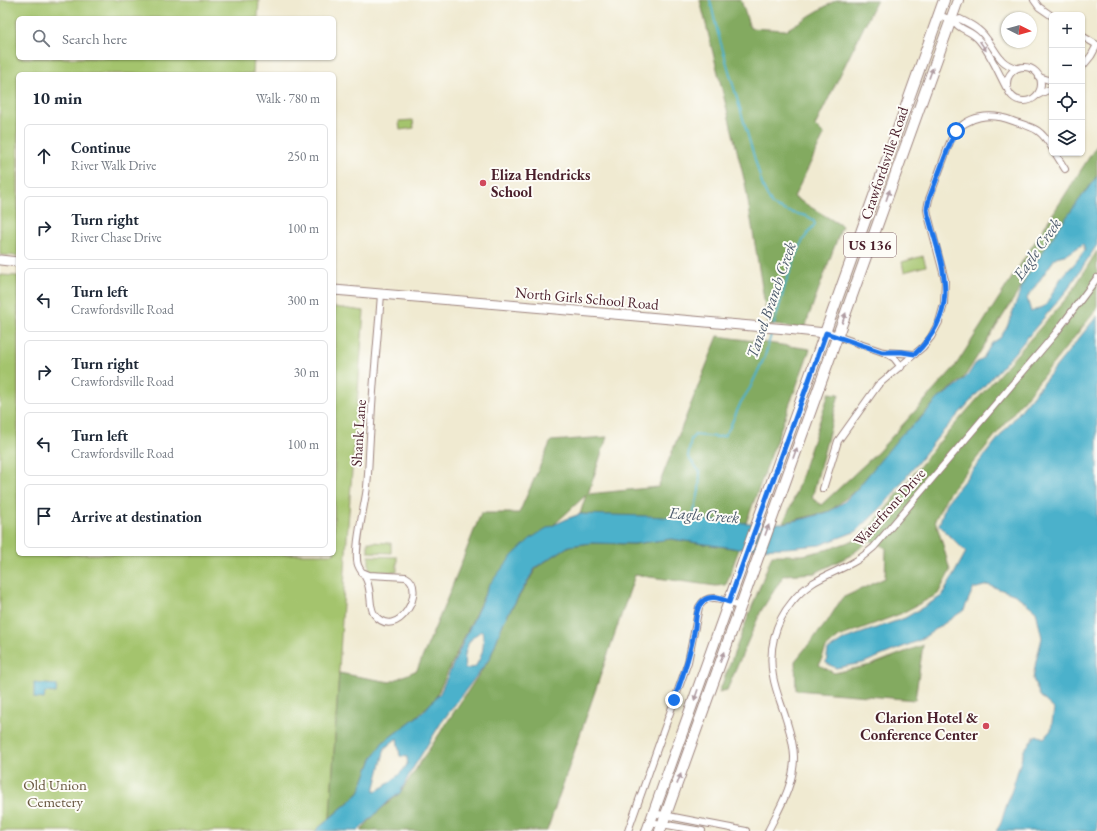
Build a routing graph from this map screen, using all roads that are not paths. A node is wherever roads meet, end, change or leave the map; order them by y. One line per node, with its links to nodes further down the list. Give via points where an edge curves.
1 (944, 0): 5 (main road, Crawfordsville Road / US 136)
2 (958, 0): 6 (main road, Crawfordsville Road / US 136)
3 (1034, 0): 4 (street)
4 (1049, 14)
5 (939, 15): 6 (street); 24 (main road, Crawfordsville Road / US 136)
6 (952, 20): 10 (street, via 960,19 978,30 1000,59); 14 (street, one-way to 14, via 981,42); 25 (main road, Crawfordsville Road / US 136, one-way to 6)
7 (1085, 38): 8 (street)
8 (1097, 45): 9 (street)
9 (1085, 63)
10 (1016, 68): 11 (street, via 1031,68); 14 (street, via 1008,77)
11 (1040, 77): 12 (street); 15 (street, via 1041,85)
12 (1049, 80)
13 (1049, 89): 15 (street)
14 (1008, 91): 15 (street, via 1020,100 1030,100)
15 (1036, 95)
16 (1049, 142): 27 (street, via 1040,131 995,116 970,120 952,137 927,209 944,274 944,304 936,327)
17 (1057, 156): 18 (street)
18 (1065, 169)
19 (0, 260): 20 (main road)
20 (16, 262)
21 (1097, 278): 38 (street, Waterfront Drive, via 1040,352 874,546 856,562 811,584 795,597 785,611 774,636 771,662 775,686 792,740 794,764 789,789)
22 (336, 290): 23 (main road, North Girls School Road)
23 (381, 294): 24 (main road, North Girls School Road); 30 (street, Shank Lane, via 368,474 358,540 358,562)
24 (826, 333): 25 (main road, North Girls School Road); 31 (main road, Crawfordsville Road / US 136)
25 (838, 336): 26 (street); 32 (main road, Crawfordsville Road / US 136, one-way to 25)
26 (882, 352): 27 (street); 28 (street, via 894,358)
27 (915, 354): 28 (street)
28 (901, 367): 29 (street, via 878,385 838,441)
29 (823, 489)
30 (362, 572): 30 (street, Shank Lane, via 367,580 375,615 388,622 402,618 413,597 411,580 404,576 369,575)
31 (729, 602): 32 (street); 33 (main road, Crawfordsville Road / US 136, one-way to 33); 35 (street, via 711,598 703,601 699,607 688,662)
32 (740, 606): 34 (main road, Crawfordsville Road / US 136, one-way to 32)
33 (650, 822): 34 (street); 34 (street)
34 (663, 824): 36 (street); 37 (street)
35 (628, 831)
36 (702, 831)
37 (746, 831)
38 (768, 831)

